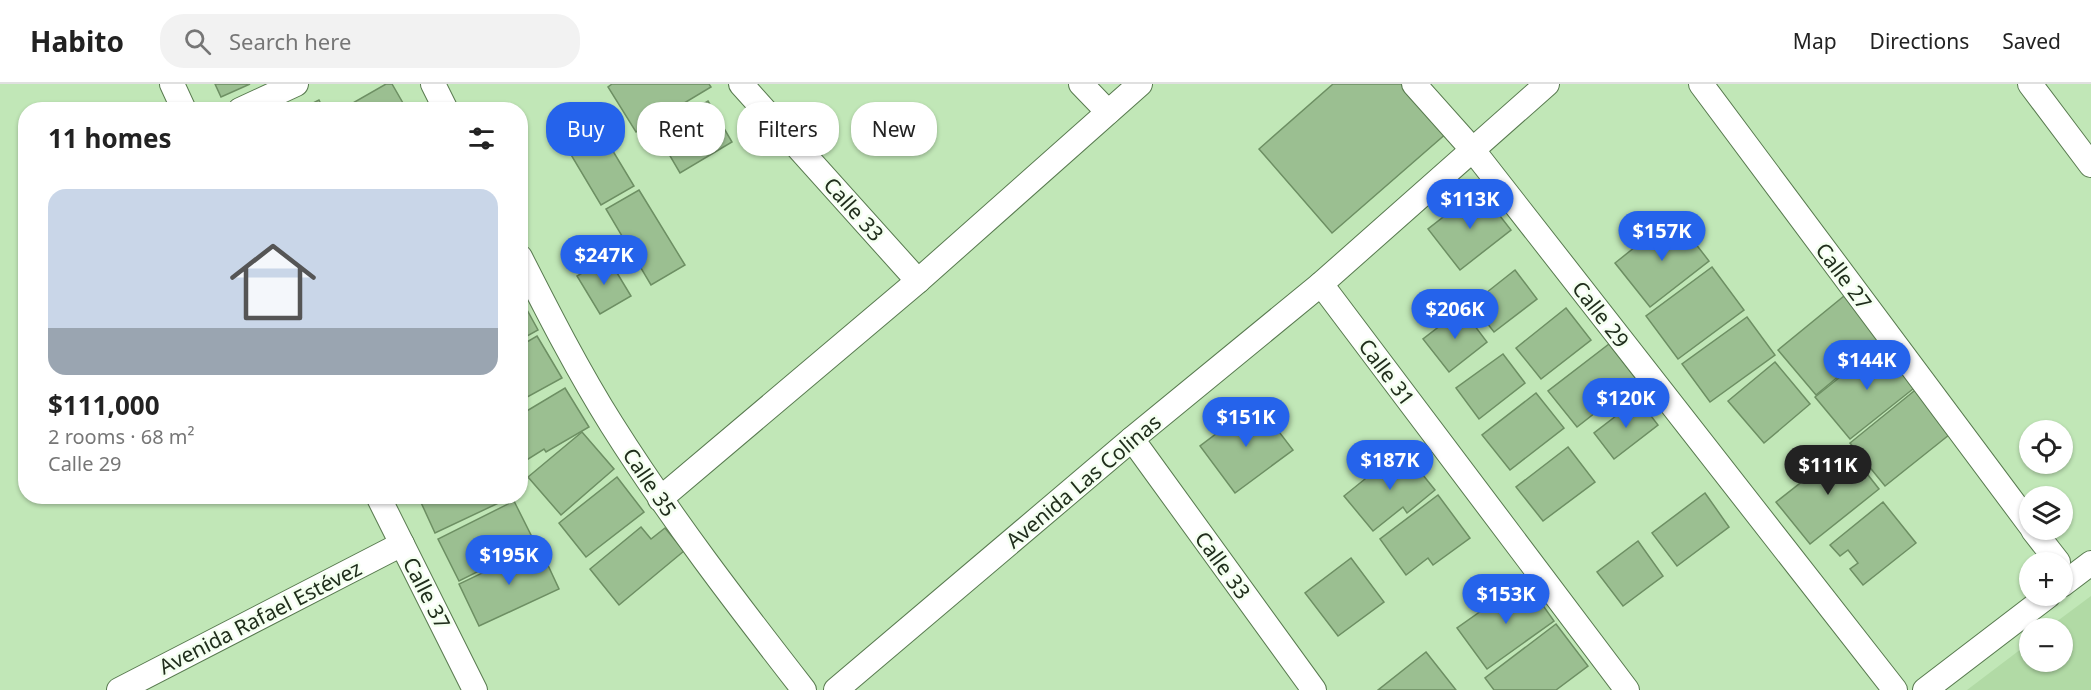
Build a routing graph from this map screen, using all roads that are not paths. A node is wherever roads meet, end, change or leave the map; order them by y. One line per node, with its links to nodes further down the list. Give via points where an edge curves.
1 (171, 84): 11 (street)
2 (296, 84): 12 (street)
3 (433, 84): 13 (street)
4 (741, 84): 18 (street, Calle 33)
5 (1081, 84): 14 (street)
6 (1140, 84): 14 (street)
7 (1414, 84): 15 (street, Calle 29)
8 (1547, 84): 15 (street, Avenida Las Colinas)
9 (1701, 84): 23 (street, Calle 27)
10 (2030, 84): 16 (street)
11 (180, 102)
12 (257, 102)
13 (442, 102)
14 (1108, 112): 18 (street)
15 (1472, 149): 19 (street, Avenida Las Colinas); 34 (street, Calle 29)
16 (2091, 165)
17 (528, 273): 21 (street, Calle 35, via 570,354)
18 (918, 281): 21 (street)
19 (1321, 284): 20 (street, Avenida Las Colinas); 33 (street, Calle 31)
20 (1132, 440): 31 (street, Avenida Las Colinas); 32 (street, Calle 33)
21 (660, 499): 30 (street, Calle 35)
22 (382, 504): 24 (street, Calle 37)
23 (2019, 510)
24 (402, 544): 28 (street, Avenida Rafael Estévez); 29 (street, Calle 37)
25 (2091, 563): 26 (street)
26 (2073, 570)
27 (2035, 606): 35 (street)
28 (119, 690)
29 (475, 690)
30 (804, 690)
31 (836, 690)
32 (1314, 690)
33 (1627, 690)
34 (1895, 690)
35 (1925, 690)

